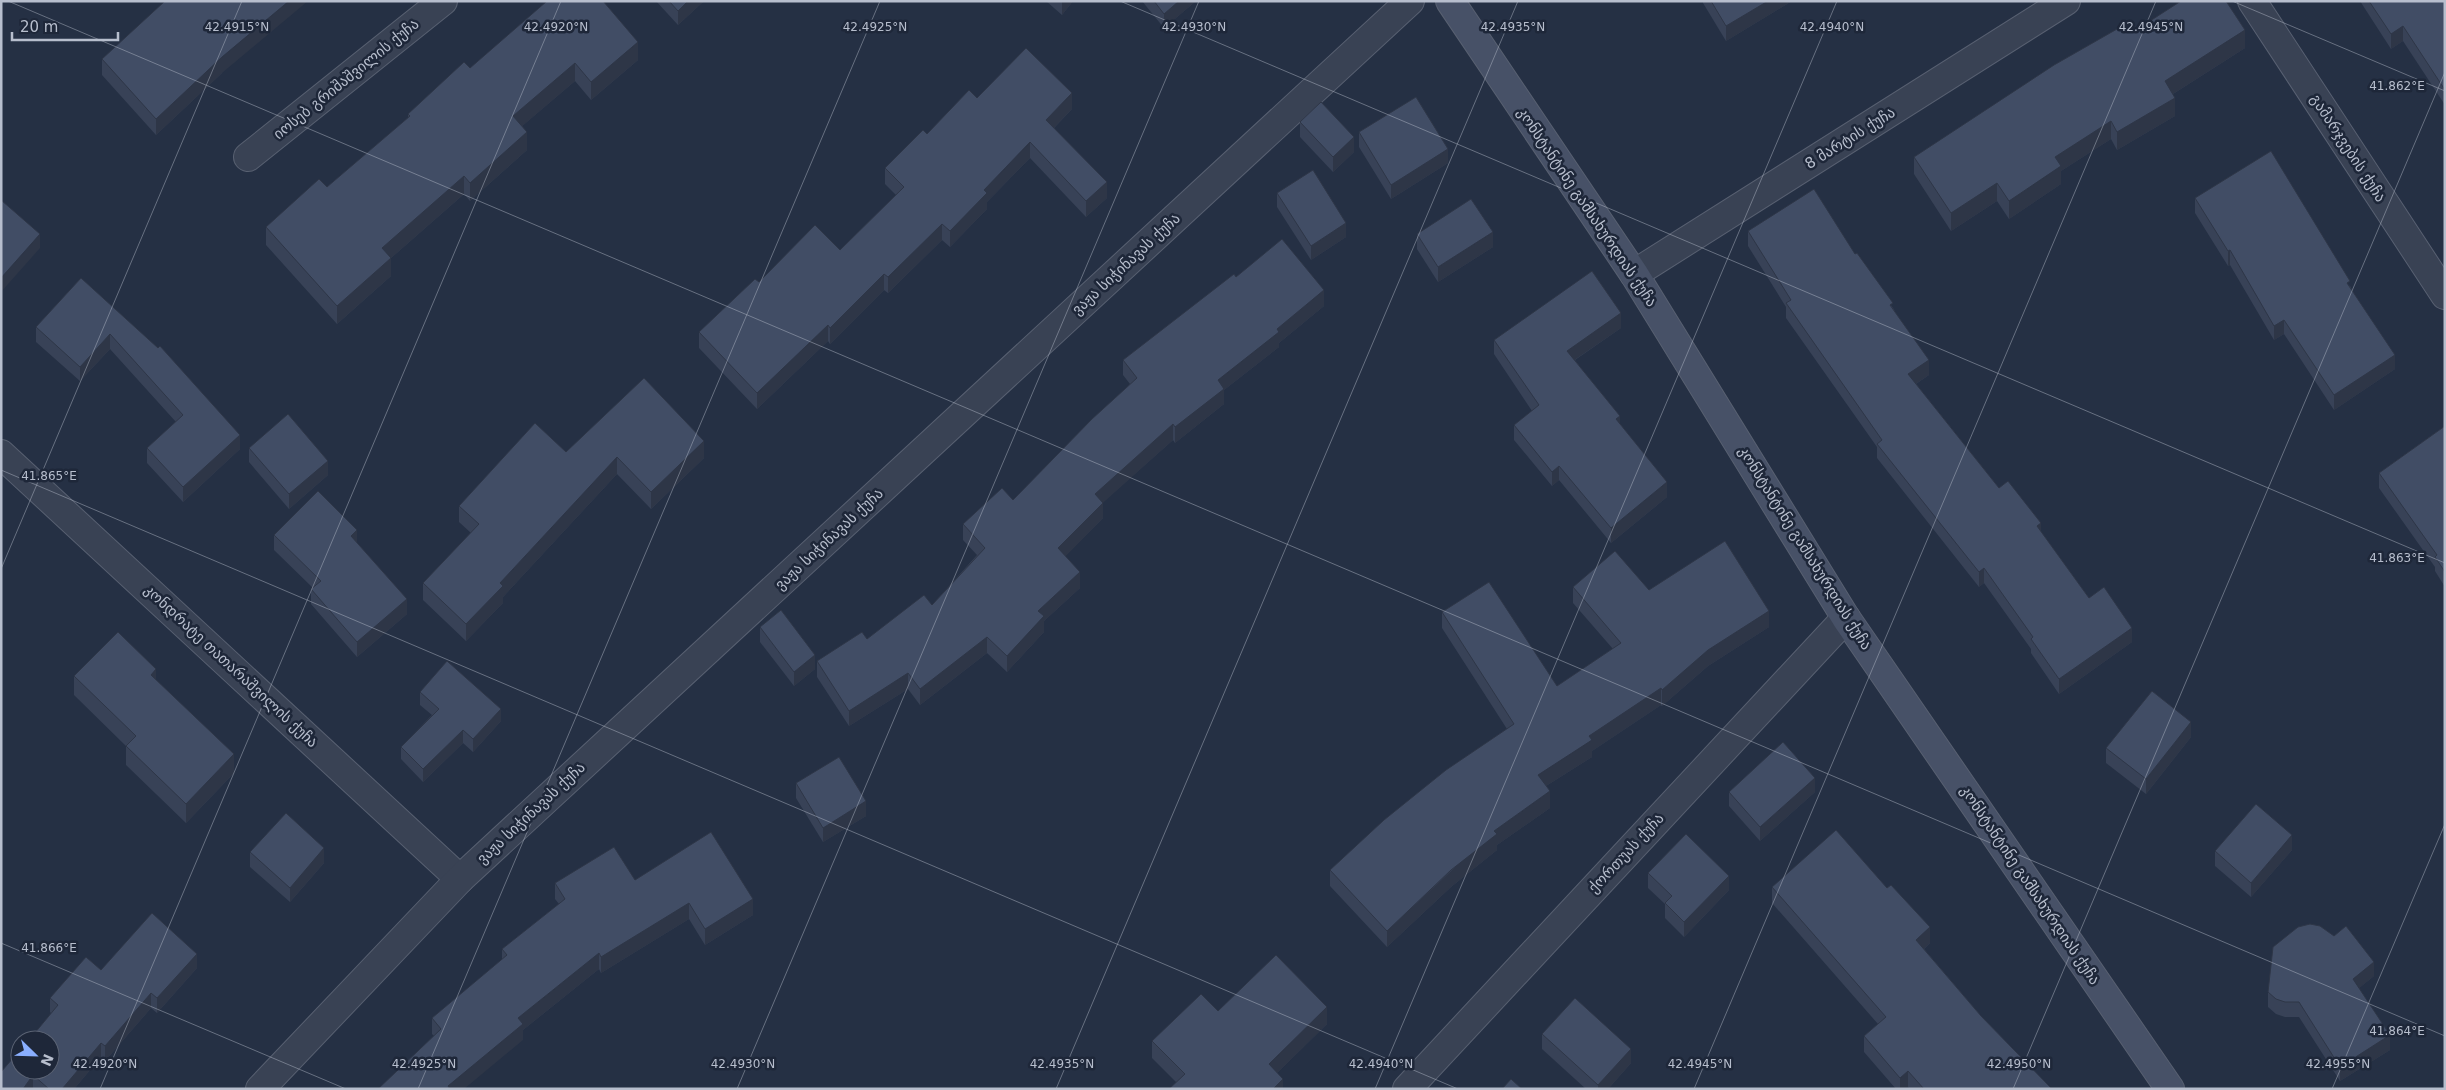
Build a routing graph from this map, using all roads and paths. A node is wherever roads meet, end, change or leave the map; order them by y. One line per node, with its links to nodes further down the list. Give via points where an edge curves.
1 (443, 1): 6 (street, იოსებ გრიშაშვილის ქუჩა)
2 (1410, 1): 11 (street, ვაჟა სიჭინავას ქუჩა)
3 (1450, 1): 7 (main road, კონსტანტინე გამსახურდიას ქუჩა)
4 (2066, 1): 7 (street, 8 მარტის ქუჩა)
5 (2252, 1): 8 (street, გამარჯვების ქუჩა)
6 (248, 157)
7 (1634, 274): 10 (main road, კონსტანტინე გამსახურდიას ქუჩა)
8 (2445, 296)
9 (1, 454): 11 (street, კონდრატე თათარაშვილის ქუჩა)
10 (1846, 618): 13 (street, ქორთუას ქუჩა); 14 (main road, კონსტანტინე გამსახურდიას ქუჩა)
11 (460, 879): 12 (street, ვაჟა სიჭინავას ქუჩა)
12 (260, 1089)
13 (1407, 1089)
14 (2170, 1089)

